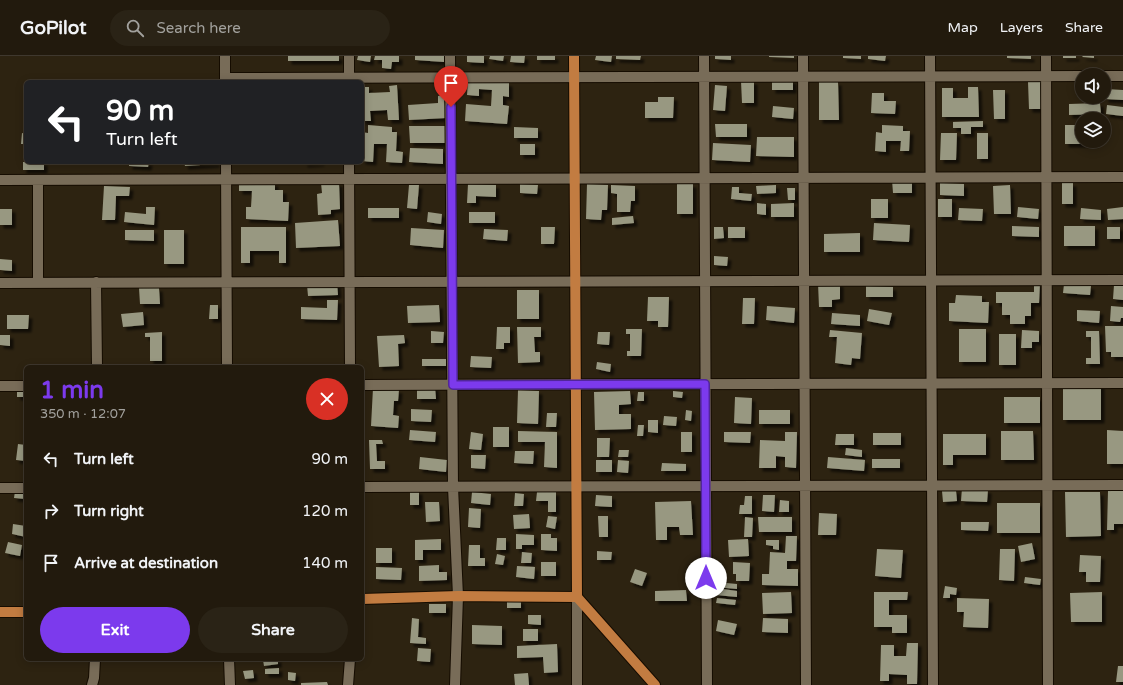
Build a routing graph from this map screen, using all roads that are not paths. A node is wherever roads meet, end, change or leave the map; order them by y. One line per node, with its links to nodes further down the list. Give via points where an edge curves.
1 (225, 56): 18 (street)
2 (349, 56): 19 (street)
3 (450, 56): 17 (street)
4 (574, 56): 15 (main road)
5 (704, 56): 16 (street)
6 (802, 56): 9 (street)
7 (930, 56): 10 (street)
8 (1046, 56): 11 (street)
9 (803, 76): 10 (street); 16 (street); 25 (street)
10 (930, 76): 11 (street); 26 (street)
11 (1046, 76): 12 (street); 22 (street)
12 (1075, 76)
13 (1111, 76): 14 (street)
14 (1123, 76)
15 (574, 77): 16 (street); 17 (street); 29 (main road)
16 (704, 77): 24 (street)
17 (450, 78): 19 (street); 28 (street)
18 (225, 80): 19 (street)
19 (349, 80)
20 (226, 164): 32 (street)
21 (349, 164): 27 (street)
22 (1046, 177): 23 (street); 26 (street); 35 (street)
23 (1123, 177)
24 (704, 178): 25 (street); 29 (street); 38 (street)
25 (803, 178): 26 (street); 33 (street)
26 (930, 178): 34 (street)
27 (349, 179): 28 (street); 32 (street); 41 (street)
28 (451, 179): 29 (street); 42 (street)
29 (575, 179): 37 (main road)
30 (0, 180): 31 (street)
31 (38, 180): 32 (street); 44 (street)
32 (226, 180): 40 (street)
33 (804, 280): 34 (street); 38 (street); 53 (street)
34 (930, 280): 35 (street); 48 (street)
35 (1047, 280): 36 (street); 49 (street)
36 (1123, 280)
37 (576, 281): 38 (street); 42 (street); 51 (main road)
38 (705, 281): 52 (street)
39 (96, 282): 40 (street); 44 (street); 45 (street)
40 (226, 282): 41 (street); 46 (street)
41 (350, 282): 42 (street); 47 (street)
42 (452, 282): 55 (street)
43 (0, 283): 44 (street)
44 (38, 283)
45 (97, 365)
46 (227, 365)
47 (350, 365)
48 (931, 383): 49 (street); 53 (street); 63 (street)
49 (1047, 383): 50 (street); 58 (street)
50 (1123, 383)
51 (576, 384): 52 (street); 55 (street); 60 (main road)
52 (705, 384): 53 (street); 61 (street)
53 (804, 384): 62 (street)
54 (364, 385): 55 (street)
55 (453, 385): 65 (street)
56 (0, 386): 57 (street)
57 (24, 386)
58 (1048, 485): 59 (street); 63 (street); 85 (street)
59 (1123, 485)
60 (576, 486): 61 (street); 65 (street); 69 (main road)
61 (706, 486): 62 (street); 82 (street)
62 (804, 486): 63 (street); 83 (street)
63 (932, 486): 84 (street)
64 (364, 487): 65 (street)
65 (453, 487): 68 (street)
66 (0, 488): 67 (street)
67 (24, 488)
68 (458, 596): 69 (main road); 70 (main road); 79 (street)
69 (577, 597): 80 (street); 81 (main road)
70 (364, 599)
71 (0, 612): 72 (main road)
72 (24, 612)
73 (95, 661): 76 (street)
74 (229, 661): 77 (street)
75 (350, 661): 78 (street)
76 (92, 685)
77 (230, 685)
78 (348, 685)
79 (455, 685)
80 (577, 685)
81 (655, 685)
82 (707, 685)
83 (806, 685)
84 (933, 685)
85 (1048, 685)

